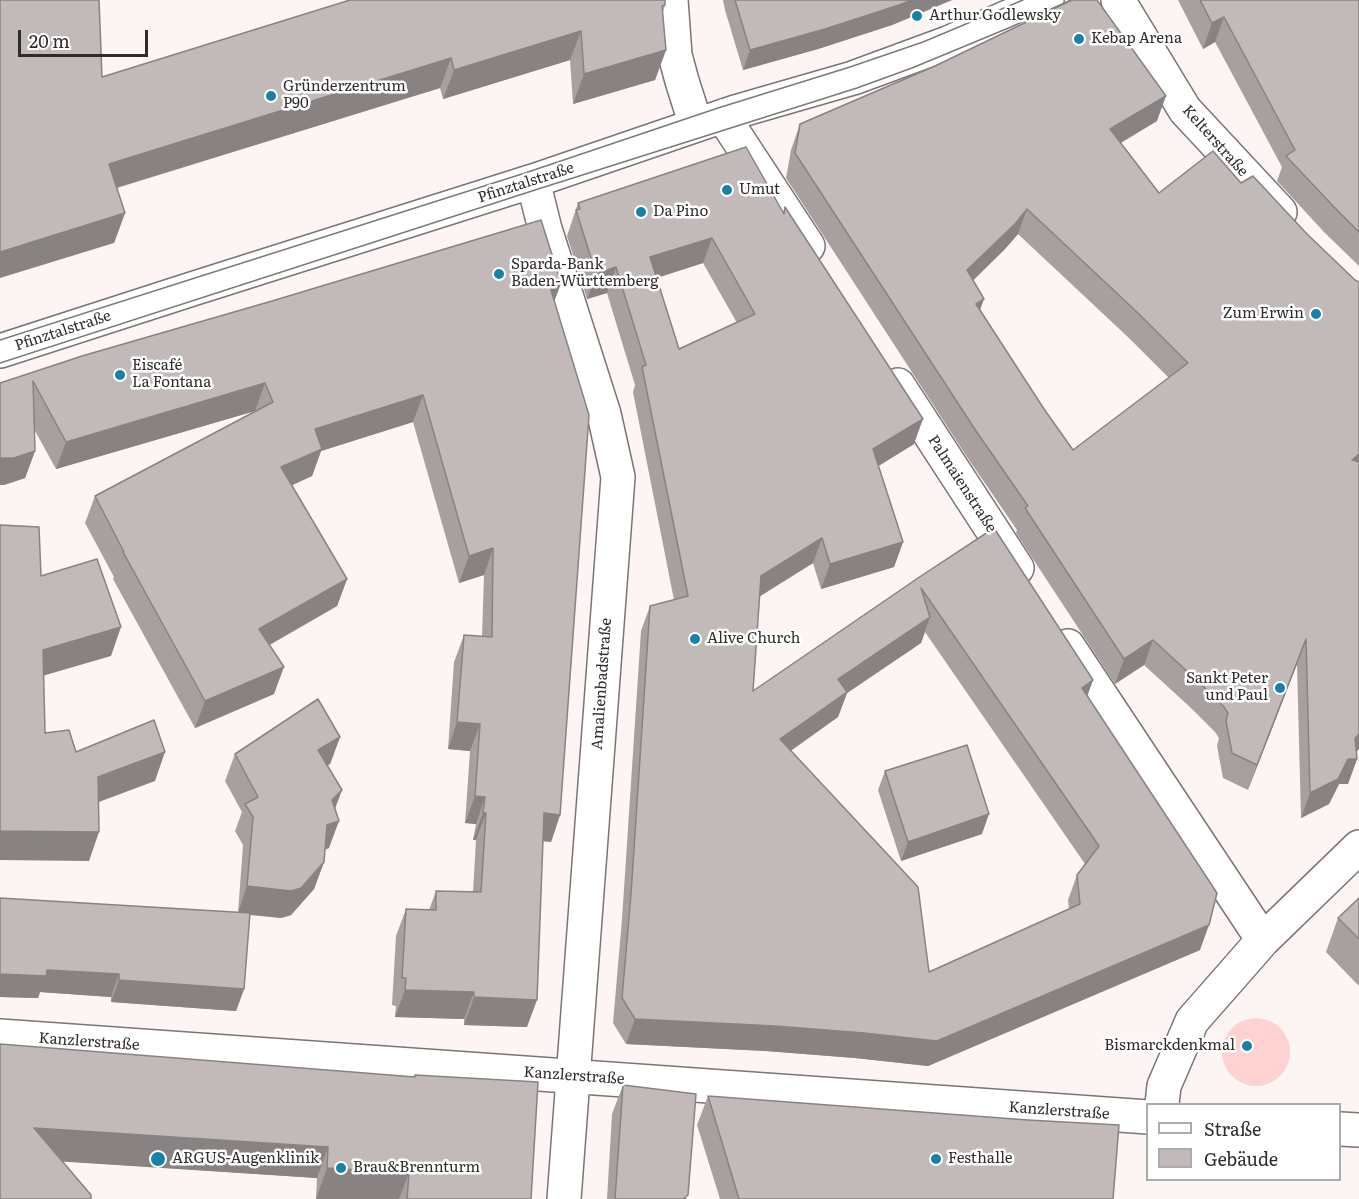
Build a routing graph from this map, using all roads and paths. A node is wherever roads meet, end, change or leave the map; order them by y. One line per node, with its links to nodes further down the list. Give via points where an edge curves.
1 (670, 0): 4 (street, via 675,55 682,81)
2 (1047, 0): 4 (street, Pfinztalstraße, via 853,78)
3 (1118, 0): 6 (street, Kelterstraße, via 1185,110)
4 (711, 120): 5 (street, Pfinztalstraße); 7 (street, via 730,127)
5 (533, 181): 8 (street, Pfinztalstraße); 15 (street, Amalienbadstraße, via 604,414 618,477)
6 (1303, 237)
7 (820, 266)
8 (0, 351)
9 (885, 365): 10 (street, Palmaienstraße)
10 (1033, 592)
11 (1052, 622): 13 (street)
12 (1359, 847): 13 (street)
13 (1263, 940): 16 (street, via 1192,1021 1164,1086)
14 (0, 1036): 15 (street, Kanzlerstraße)
15 (572, 1076): 17 (street, Kanzlerstraße); 20 (street, Amalienbadstraße)
16 (1162, 1103)
17 (1146, 1117)
18 (1341, 1129): 19 (street)
19 (1359, 1131)
20 (564, 1199)

